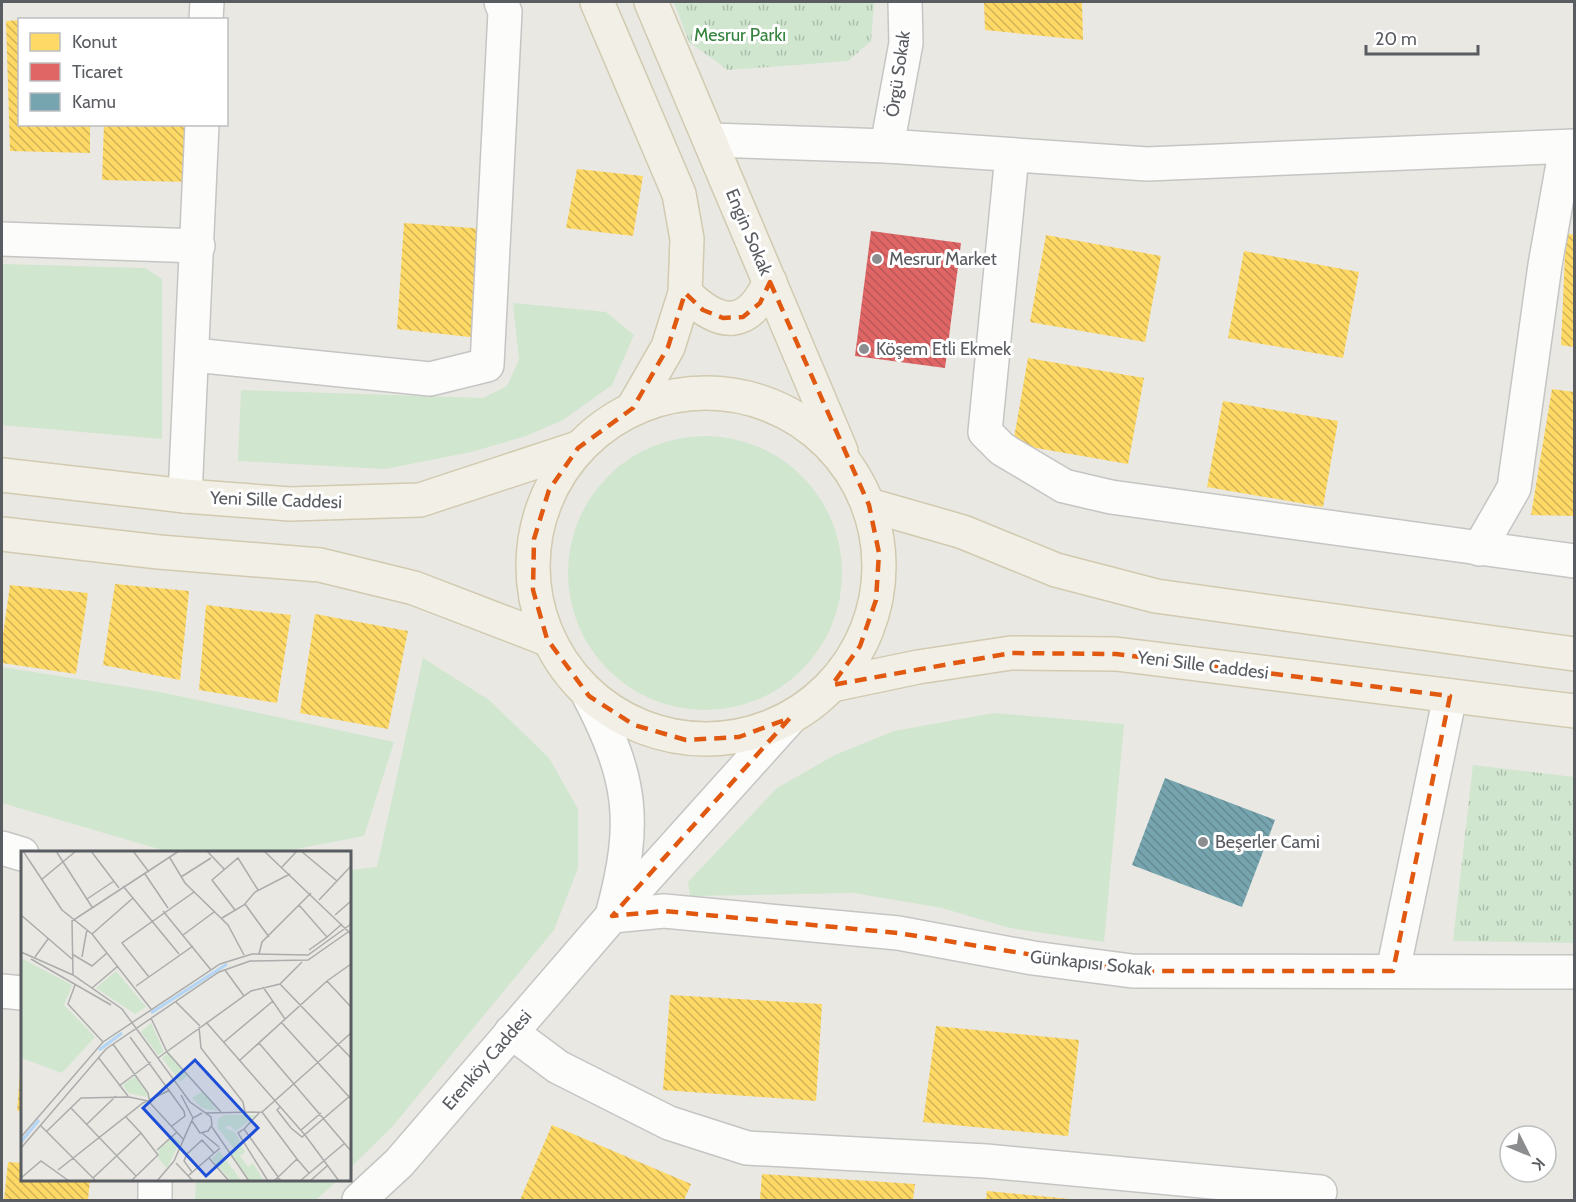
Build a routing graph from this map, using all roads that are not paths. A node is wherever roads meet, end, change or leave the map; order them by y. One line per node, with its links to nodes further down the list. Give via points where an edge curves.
1 (207, 2): 6 (street)
2 (501, 2): 16 (street, via 505,12 487,365 430,379)
3 (597, 2): 15 (main road, via 678,194 687,239)
4 (651, 2): 8 (main road, Engin Sokak)
5 (905, 2): 9 (street, Örgü Sokak, via 906,43)
6 (206, 18)
7 (202, 126): 13 (street)
8 (711, 140): 9 (street); 14 (main road, Engin Sokak)
9 (887, 146): 11 (street)
10 (1572, 148): 11 (street, via 1148,164); 24 (street, via 1545,265 1514,488)
11 (1012, 155): 24 (street, via 986,432 1002,449 1064,486 1112,497)
12 (2, 239): 13 (street)
13 (198, 246): 16 (street)
14 (770, 282): 15 (main road, via 760,303 743,317 723,318 703,310); 19 (main road, Engin Sokak)
15 (685, 293): 17 (main road, via 668,346)
16 (194, 355): 21 (street)
17 (633, 408): 18 (main road, via 604,425); 19 (main road, via 679,394 726,393 783,411 813,429)
18 (578, 448): 21 (main road, Yeni Sille Caddesi, via 420,500 290,504); 26 (main road, via 549,490 534,539 533,590)
19 (846, 464): 22 (main road)
20 (2, 475): 21 (main road, Yeni Sille Caddesi)
21 (185, 496)
22 (869, 505): 27 (main road, via 963,532 1056,570 1156,596); 28 (main road, via 879,553 876,600 860,646)
23 (2, 534): 26 (main road, via 320,565 414,588)
24 (1479, 549): 25 (street)
25 (1575, 561)
26 (547, 639): 29 (main road)
27 (1575, 654)
28 (832, 685): 30 (main road, Yeni Sille Caddesi, via 1011,653 1116,654); 32 (main road)
29 (589, 696): 32 (main road, via 634,725 686,740 739,737); 35 (street, via 612,740 625,784 629,831)
30 (1450, 696): 31 (main road, Yeni Sille Caddesi); 36 (street)
31 (1575, 711)
32 (790, 718): 35 (street, Erenköy Caddesi)
33 (2, 848): 34 (street)
34 (21, 854)
35 (612, 916): 36 (street, Günkapısı Sokak, via 664,911 898,933 1033,958 1132,971); 40 (street, Erenköy Caddesi)
36 (1393, 971): 37 (street, Günkapısı Sokak)
37 (1575, 972)
38 (2, 991): 39 (street)
39 (21, 993)
40 (511, 1032): 42 (street, via 558,1067 669,1123 747,1148 986,1161); 44 (street, Erenköy Caddesi, via 399,1163)
41 (155, 1181): 43 (street)
42 (1320, 1192)
43 (155, 1200)
44 (358, 1200)

